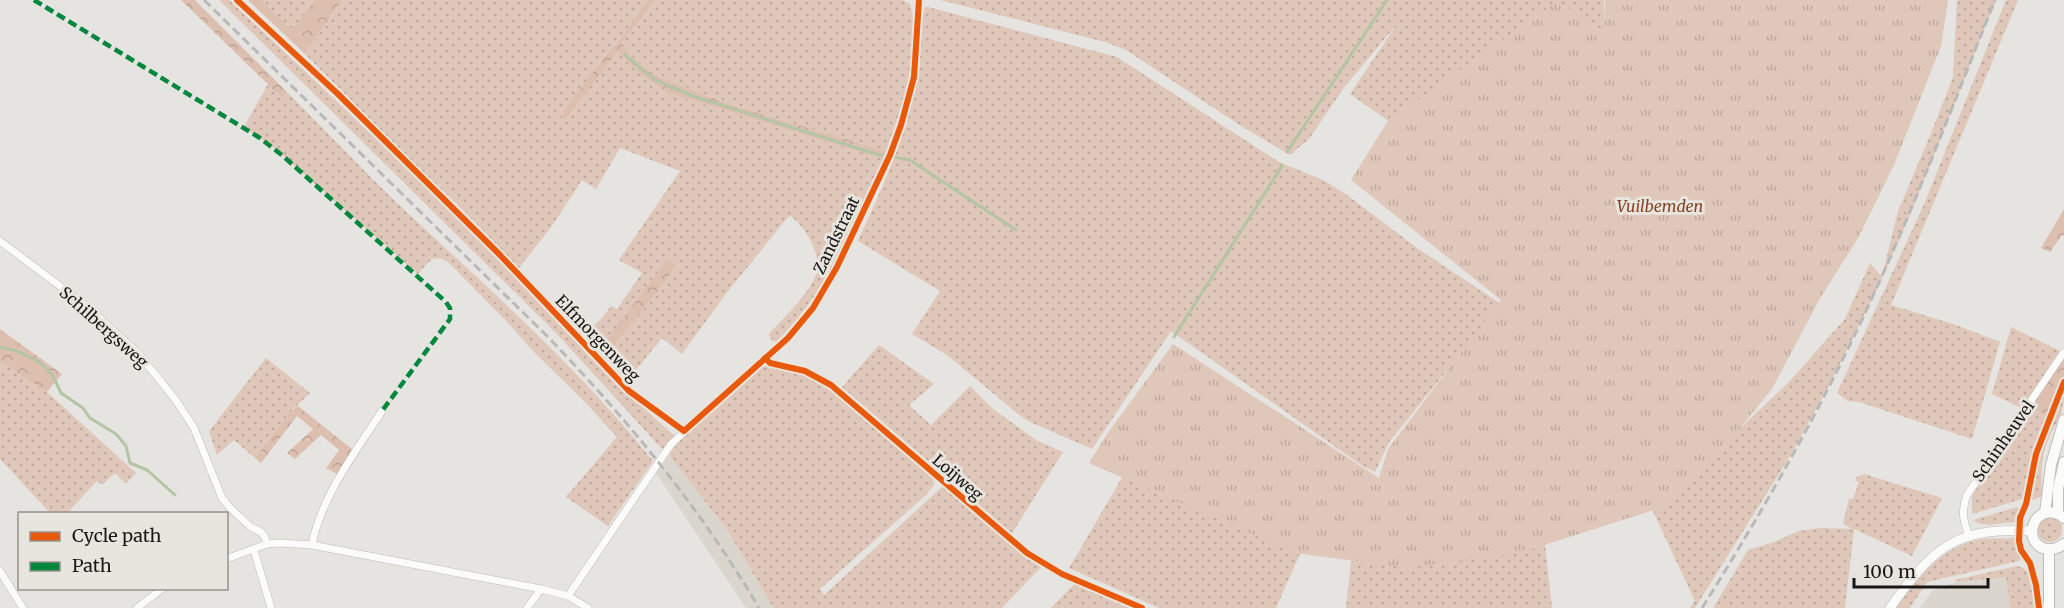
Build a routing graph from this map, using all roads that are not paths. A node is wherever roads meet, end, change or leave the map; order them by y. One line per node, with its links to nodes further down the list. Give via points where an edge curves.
1 (919, 0): 5 (street, Zandstraat, via 914,77 890,155 837,267 813,308)
2 (0, 242): 15 (street, Schilbergsweg, via 85,305 137,352 194,428 222,498 261,532)
3 (500, 255): 8 (street, Elfmorgenweg, via 629,391)
4 (2064, 352): 13 (street, Schinheuvel, via 1967,495 1962,517)
5 (765, 358): 8 (street, Zandstraat); 29 (street, Loijweg, via 770,363 805,371 831,385 1027,553 1062,574)
6 (382, 411): 16 (street, via 334,485)
7 (2064, 420): 10 (main road, via 2051,465)
8 (684, 431): 23 (street, Zandstraat, via 670,444)
9 (2064, 462): 11 (main road, via 2057,493)
10 (2045, 513): 11 (main road); 12 (main road, via 2036,520)
11 (2061, 516)
12 (2032, 531): 13 (street); 17 (main road, via 2037,543)
13 (1969, 536): 30 (street, via 1929,558)
14 (2064, 543): 17 (main road)
15 (267, 544): 16 (street); 18 (street)
16 (312, 545): 21 (street)
17 (2049, 549): 31 (main road)
18 (254, 550): 19 (street); 26 (street)
19 (228, 558)
20 (0, 571): 24 (street)
21 (541, 589): 23 (street); 27 (street)
22 (160, 590): 25 (street)
23 (568, 596): 28 (street)
24 (23, 608)
25 (137, 608)
26 (271, 608)
27 (527, 608)
28 (588, 608)
29 (1142, 608)
30 (1890, 608)
31 (2049, 608)

